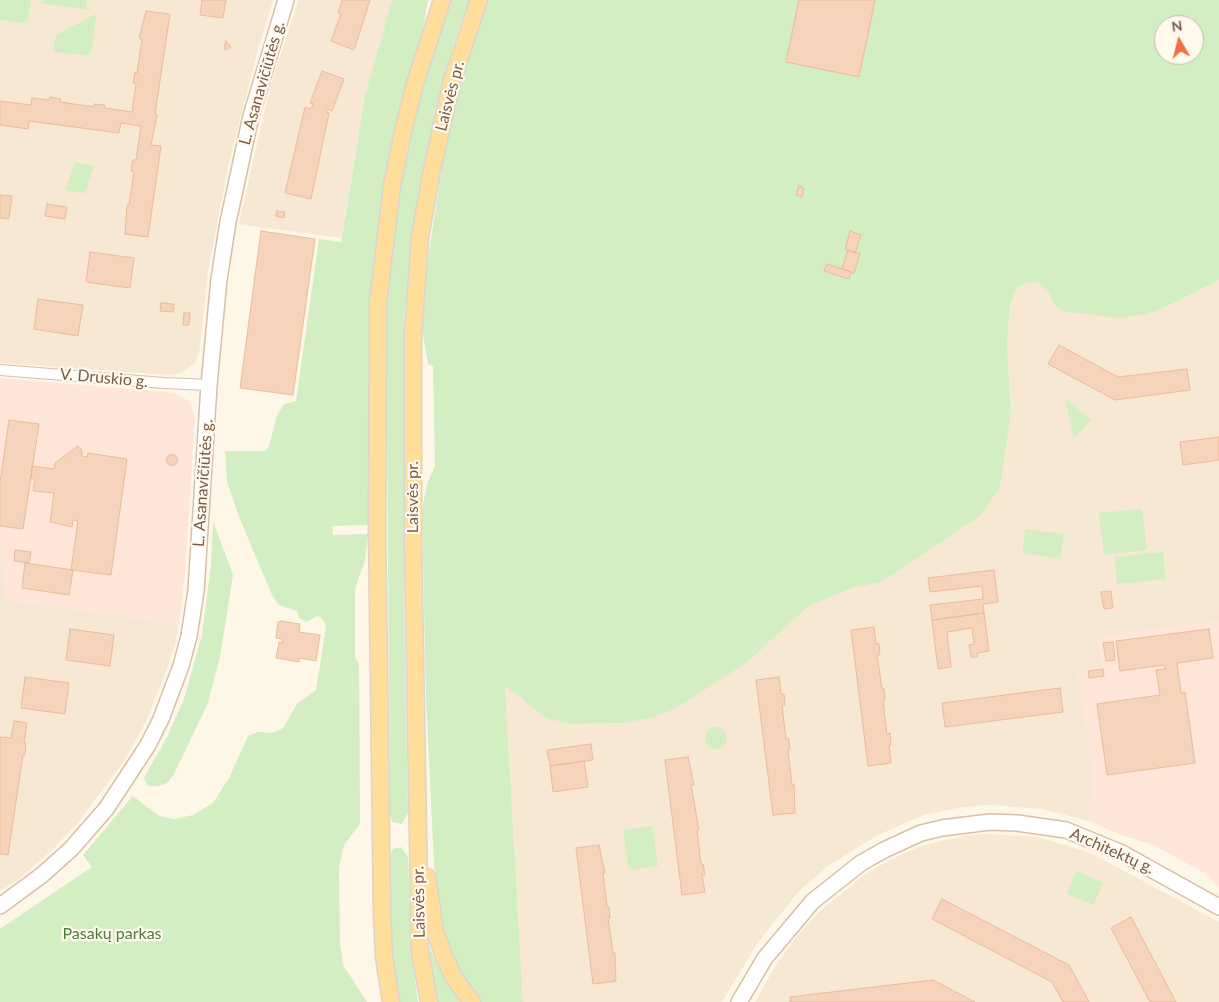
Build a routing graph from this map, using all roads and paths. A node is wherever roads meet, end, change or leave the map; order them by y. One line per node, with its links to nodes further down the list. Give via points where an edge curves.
1 (286, 0): 5 (main road, L. Asanavičiūtės g., via 251,116 228,222)
2 (442, 0): 9 (main road, via 401,141 378,303 382,913)
3 (479, 0): 6 (main road, Laisvės pr., via 452,82 441,128 420,238 415,290 412,334 413,525)
4 (0, 370): 5 (street, V. Druskio g.)
5 (209, 384): 7 (main road, L. Asanavičiūtės g., via 196,591 189,636 168,702 148,745 106,809 71,849)
6 (418, 816): 10 (main road, Laisvės pr., via 420,952); 11 (main road, via 435,930 454,978)
7 (0, 906)
8 (1219, 907): 12 (main road, Architektų g., via 1122,853 1066,830 990,822 942,828 921,833 861,863 813,901 765,958)
9 (390, 1002)
10 (429, 1002)
11 (472, 1002)
12 (739, 1002)

